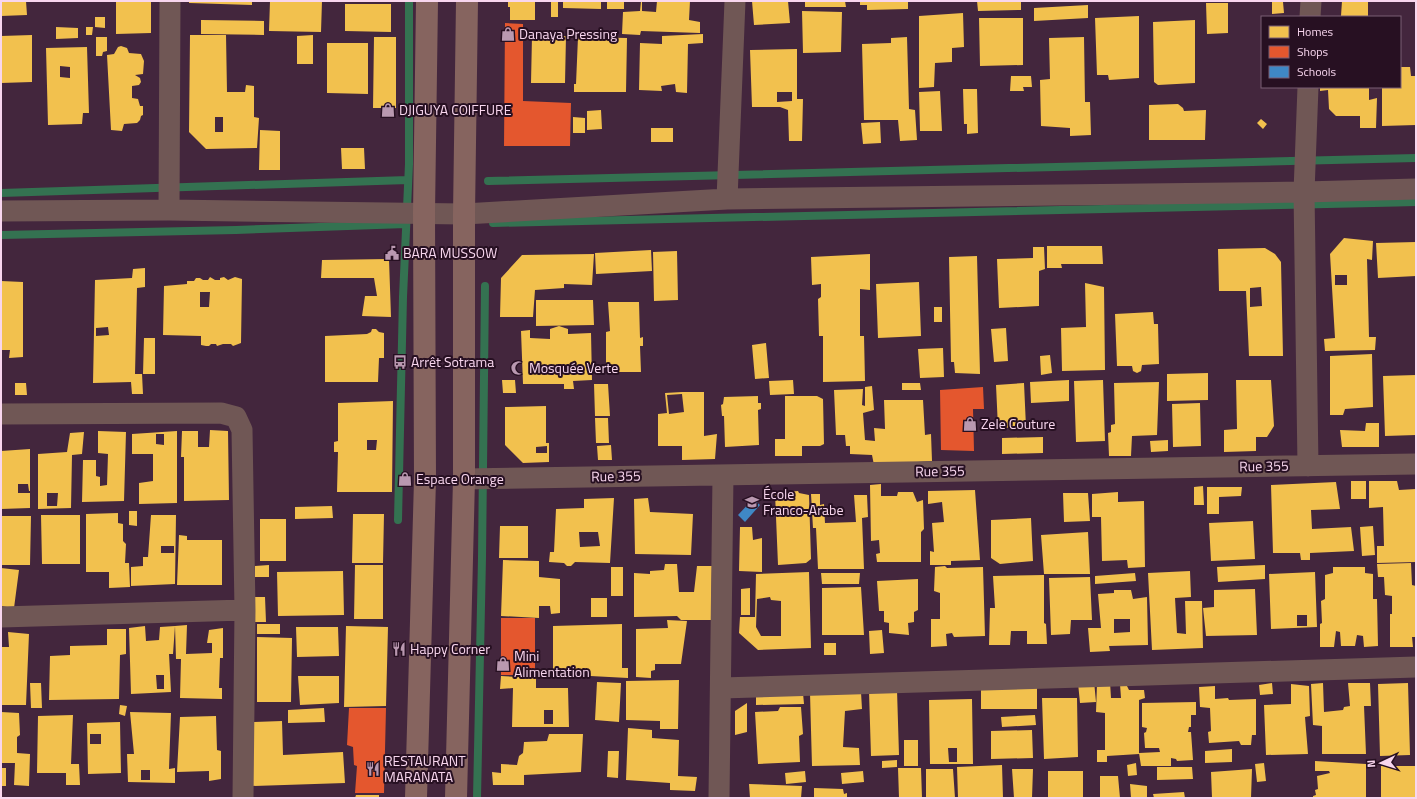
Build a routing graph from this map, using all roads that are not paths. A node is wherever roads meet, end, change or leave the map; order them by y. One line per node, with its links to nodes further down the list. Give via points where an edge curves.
1 (170, 1): 11 (street)
2 (427, 1): 13 (main road)
3 (467, 1): 14 (main road)
4 (736, 1): 10 (street)
5 (1311, 1): 6 (street)
6 (1310, 16)
7 (1308, 88): 9 (street)
8 (1416, 189): 9 (street)
9 (1304, 192): 10 (street); 17 (street)
10 (727, 199): 14 (street)
11 (170, 210): 12 (street); 13 (street)
12 (1, 212)
13 (424, 213): 14 (street); 25 (main road, via 425,480)
14 (464, 214): 19 (main road)
15 (1, 414): 20 (street, via 221,413 236,417 242,430)
16 (1416, 464): 17 (street, Rue 355)
17 (1308, 466): 18 (street, Rue 355)
18 (723, 475): 19 (street, Rue 355); 23 (street)
19 (464, 479): 26 (main road)
20 (245, 610): 21 (street); 24 (street)
21 (1, 617)
22 (1416, 667): 23 (street)
23 (721, 688): 27 (street)
24 (243, 798)
25 (416, 798)
26 (456, 798)
27 (719, 798)

